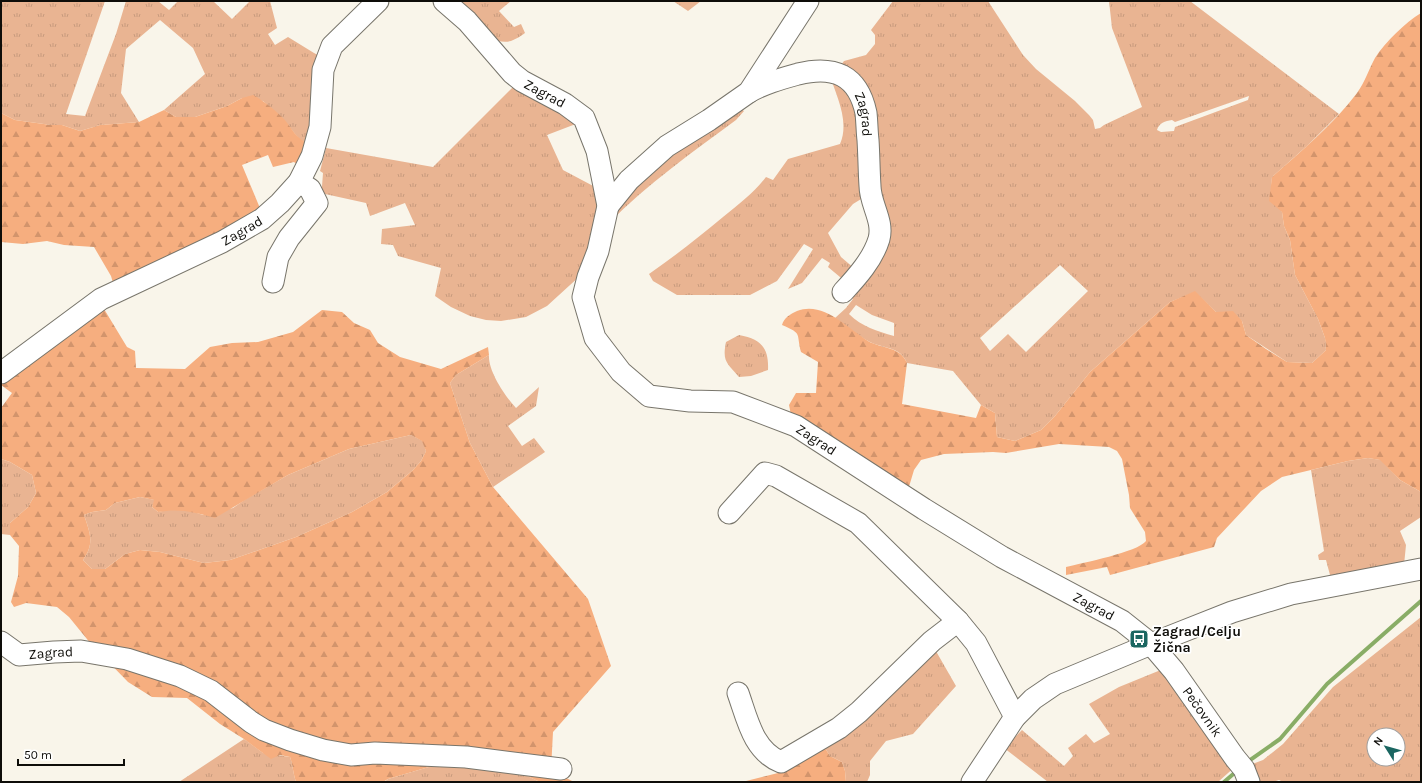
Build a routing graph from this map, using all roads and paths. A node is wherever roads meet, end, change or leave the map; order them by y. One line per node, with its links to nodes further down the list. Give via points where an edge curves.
1 (378, 1): 5 (street, Zagrad, via 332,46 323,70 320,127 312,156)
2 (444, 1): 6 (street, Zagrad, via 467,22 512,73 584,118 597,151)
3 (808, 1): 4 (street, Zagrad)
4 (749, 92): 6 (street, Zagrad, via 667,146 629,180); 8 (street, Zagrad, via 764,84 807,72 825,70 846,77 854,85 861,99 866,113 870,195 880,223 879,238 871,256)
5 (299, 182): 7 (street, via 310,189 317,203 289,238 278,257); 9 (street, Zagrad, via 262,219 222,242 101,299)
6 (608, 206): 14 (street, Zagrad, via 598,251 583,297 596,338 621,372 648,396 690,401 734,402 796,426 1002,557 1122,621)
7 (273, 282)
8 (843, 292)
9 (1, 373)
10 (729, 513): 12 (street, via 765,473 776,476 858,523)
11 (1421, 569): 14 (street, via 1291,594 1232,612)
12 (958, 621): 15 (street, via 932,641 839,728 781,762 773,759 756,742); 16 (street, via 976,643)
13 (1, 642): 17 (street, Zagrad, via 19,655 81,651 127,660 180,676 211,691 264,730 323,750 351,754 466,757)
14 (1151, 644): 16 (street, via 1055,684 1033,699); 18 (street, Pečovnik, via 1174,671)
15 (738, 693)
16 (1015, 717): 19 (street)
17 (561, 769)
18 (1243, 770)
19 (972, 782)

